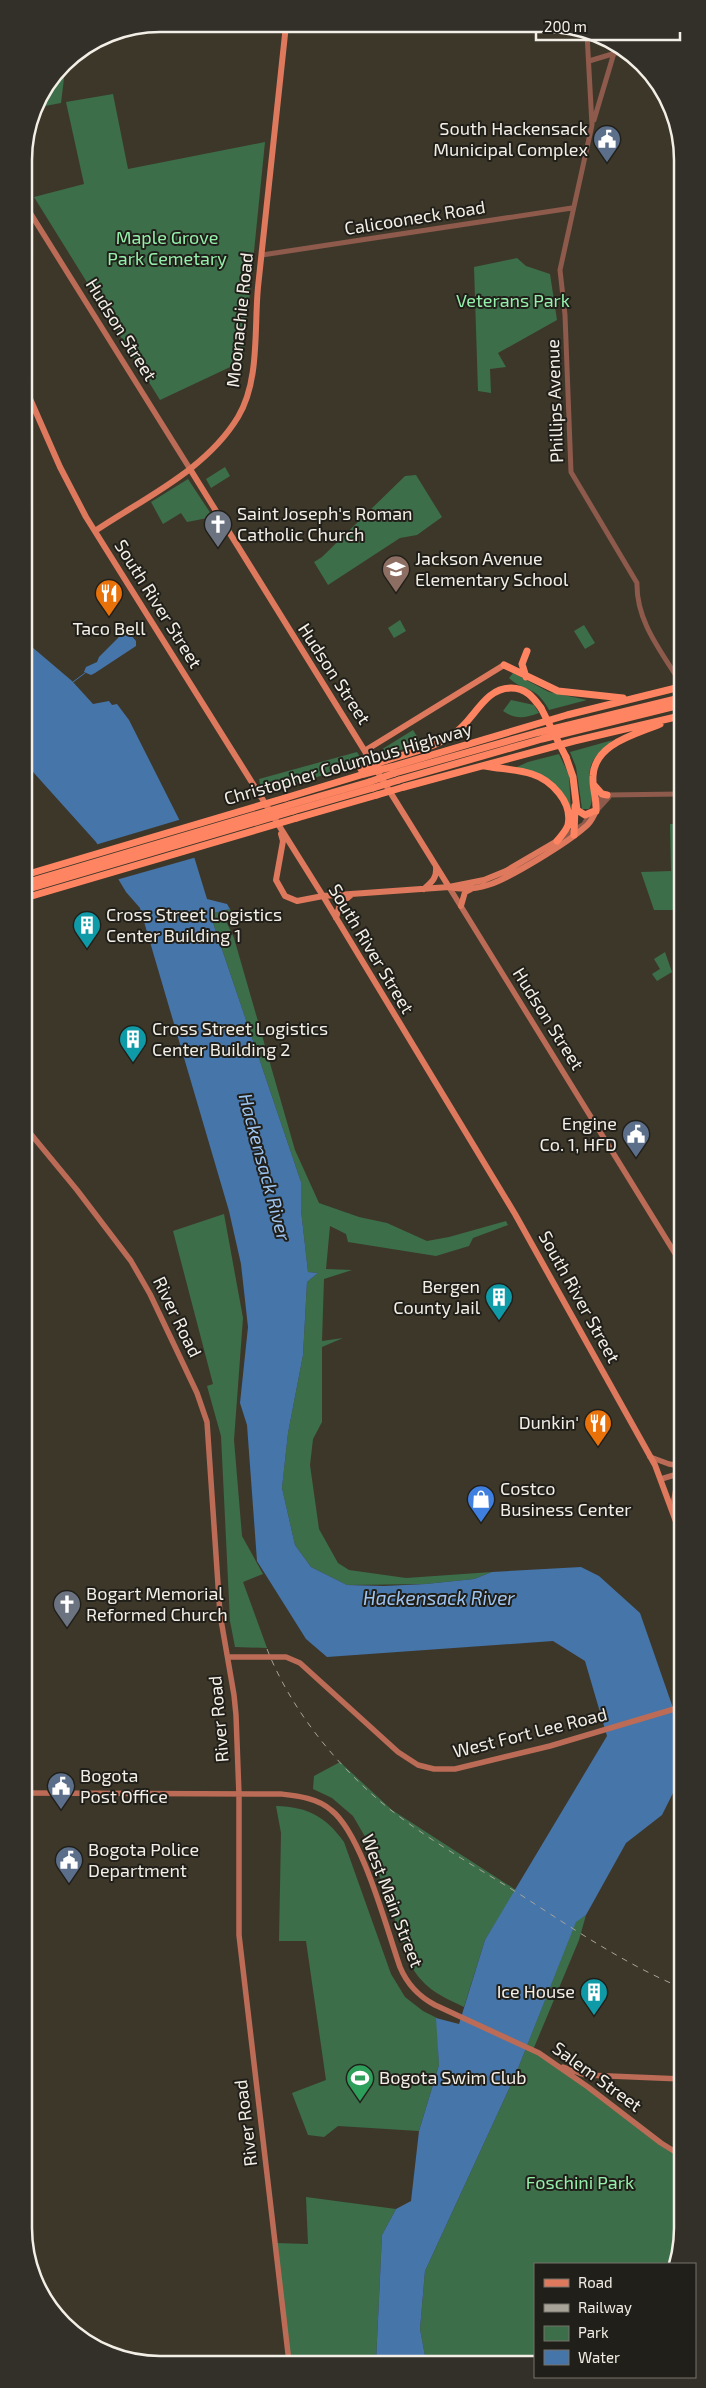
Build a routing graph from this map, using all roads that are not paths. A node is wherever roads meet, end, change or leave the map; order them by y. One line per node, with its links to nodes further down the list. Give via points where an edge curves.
1 (285, 32): 9 (main road, Moonachie Road)
2 (587, 39): 5 (street, Phillips Avenue)
3 (614, 53): 5 (street)
4 (616, 53): 6 (street, Phillips Avenue)
5 (589, 60): 6 (street, Phillips Avenue)
6 (592, 125): 7 (street, Phillips Avenue)
7 (572, 208): 9 (street, Calicooneck Road); 15 (street, Phillips Avenue, via 560,270 565,315 571,472 637,583 637,602 642,619)
8 (33, 217): 11 (main road, Hudson Street)
9 (262, 255): 11 (main road, Moonachie Road, via 248,396 228,430)
10 (33, 405): 12 (main road, South River Street, via 60,467)
11 (190, 469): 12 (main road, Moonachie Road); 23 (main road, Hudson Street)
12 (95, 531): 34 (main road, South River Street)
13 (527, 651): 16 (highway, via 522,664)
14 (504, 665): 16 (highway); 23 (main road)
15 (674, 671)
16 (526, 678): 18 (highway, via 566,693)
17 (674, 688): 18 (highway, Christopher Columbus Highway)
18 (631, 698): 24 (highway, Christopher Columbus Highway)
19 (674, 700): 26 (highway, Christopher Columbus Highway, via 536,733)
20 (674, 707): 26 (highway, Christopher Columbus Highway)
21 (674, 717): 25 (highway)
22 (674, 718): 27 (highway, via 611,745 598,758)
23 (366, 750): 37 (main road, Hudson Street)
24 (389, 763): 30 (highway, bridge, via 455,734 492,693 515,688 527,692 541,708 566,756 573,777); 38 (highway, Christopher Columbus Highway, bridge, via 341,781)
25 (481, 766): 36 (highway, via 532,773 552,785 562,798 568,815 566,829); 45 (highway, bridge)
26 (397, 777): 32 (highway, Christopher Columbus Highway, bridge)
27 (593, 783): 29 (highway, via 597,790); 31 (highway)
28 (674, 794): 29 (street)
29 (611, 795): 31 (street); 33 (street)
30 (575, 801): 33 (highway, via 580,814); 35 (highway)
31 (597, 801): 33 (highway)
32 (291, 808): 39 (highway, Christopher Columbus Highway, bridge); 41 (highway, Christopher Columbus Highway, bridge)
33 (594, 811): 35 (main road, via 586,827)
34 (280, 830): 46 (main road, South River Street); 46 (main road, via 282,841 276,880 281,892 297,901)
35 (574, 833): 36 (street); 43 (main road, via 509,876)
36 (557, 841): 40 (main road, via 495,876)
37 (436, 866): 40 (main road, Hudson Street); 42 (main road, via 437,874)
38 (33, 873)
39 (33, 881)
40 (449, 887): 42 (main road); 43 (main road); 47 (main road, Hudson Street)
41 (33, 888)
42 (424, 889): 44 (main road)
43 (471, 889): 47 (main road, via 465,892)
44 (354, 894): 46 (main road); 48 (main road, via 340,904)
45 (33, 896)
46 (322, 896): 48 (main road, South River Street)
47 (461, 906): 50 (main road, Hudson Street)
48 (336, 920): 51 (main road, South River Street, via 515,1214)
49 (33, 1136): 58 (main road, River Road, via 131,1261 200,1398 209,1436 219,1608)
50 (673, 1251)
51 (650, 1457): 52 (main road); 54 (main road, South River Street)
52 (673, 1465)
53 (673, 1475): 54 (main road)
54 (661, 1479): 56 (main road, South River Street)
55 (673, 1503): 56 (main road)
56 (672, 1510): 57 (main road, South River Street)
57 (673, 1514)
58 (228, 1657): 59 (main road, West Fort Lee Road, via 286,1657 300,1663 398,1752 425,1767 455,1769); 61 (main road, River Road, via 234,1695)
59 (673, 1711)
60 (32, 1793): 61 (main road, West Main Street)
61 (239, 1795): 62 (main road, West Main Street, via 297,1796 324,1805 336,1814 359,1850 408,1982 426,2001); 68 (main road, River Road, via 239,1935)
62 (489, 2030): 63 (main road, Salem Street, via 536,2051)
63 (553, 2063): 64 (main road, via 585,2075); 66 (main road, Salem Street)
64 (600, 2076): 65 (main road); 66 (street, via 586,2078)
65 (673, 2080)
66 (588, 2087): 67 (main road, Salem Street)
67 (673, 2151)
68 (288, 2356)

